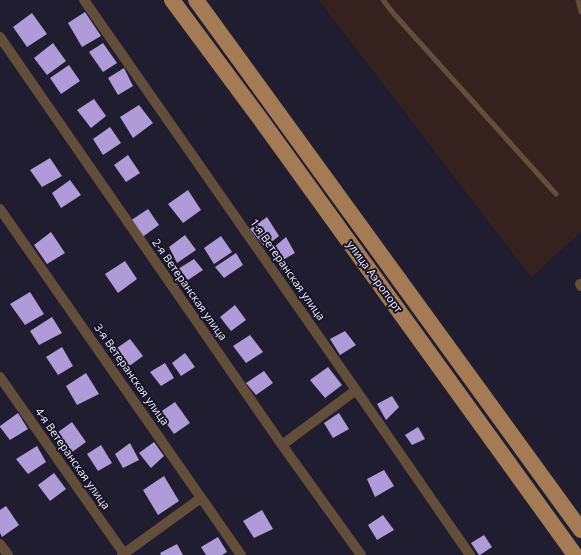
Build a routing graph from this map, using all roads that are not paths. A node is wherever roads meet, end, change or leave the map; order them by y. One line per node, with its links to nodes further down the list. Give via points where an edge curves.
1 (84, 0): 11 (street, 1-я Ветеранская улица)
2 (172, 0): 21 (main road, улица Аэропорт)
3 (196, 0): 14 (main road, улица Аэропорт)
4 (383, 0): 8 (lane)
5 (578, 0): 6 (lane)
6 (581, 12)
7 (0, 37): 12 (street, 2-я Ветеранская улица)
8 (556, 194)
9 (0, 209): 13 (street, 3-я Ветеранская улица)
10 (0, 377): 17 (street, 4-я Ветеранская улица)
11 (356, 390): 12 (street); 20 (street, 1-я Ветеранская улица)
12 (282, 445): 19 (street, 2-я Ветеранская улица)
13 (201, 498): 17 (street); 18 (street, 3-я Ветеранская улица)
14 (581, 530)
15 (0, 544): 16 (street)
16 (8, 555)
17 (124, 555)
18 (241, 555)
19 (361, 555)
20 (470, 555)
21 (575, 555)

